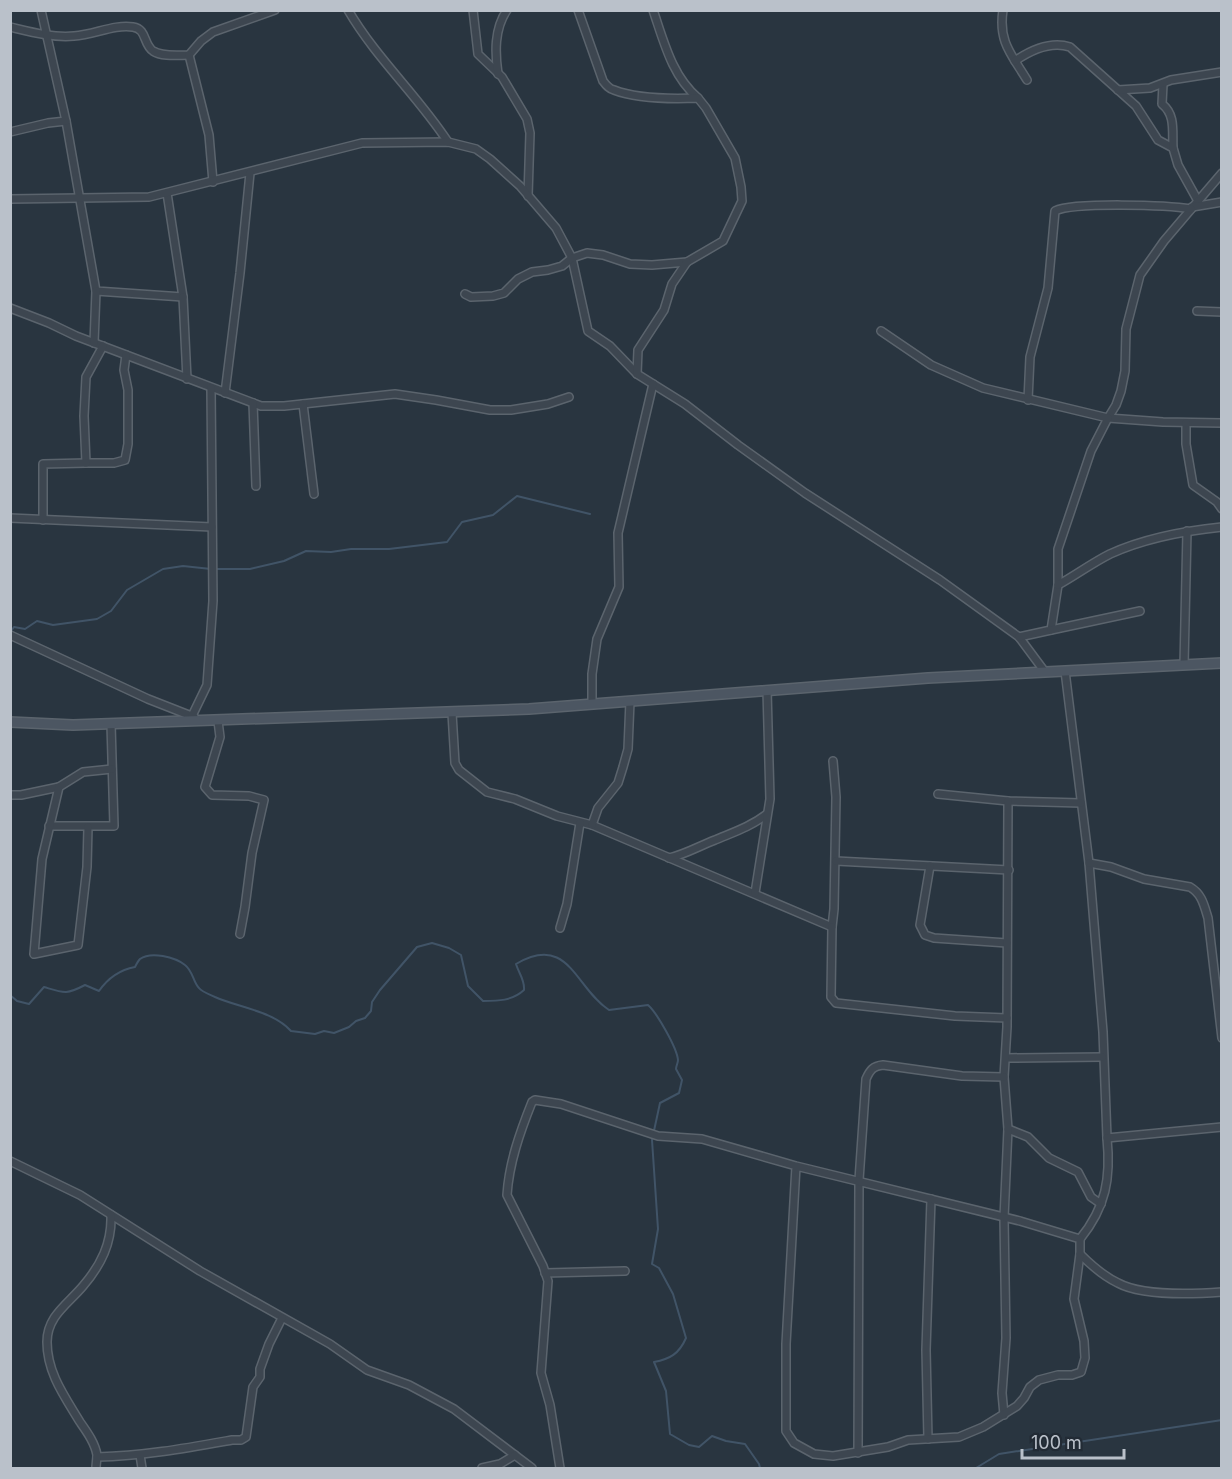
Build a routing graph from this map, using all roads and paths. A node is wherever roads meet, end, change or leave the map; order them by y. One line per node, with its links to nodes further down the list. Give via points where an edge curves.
1 (41, 10): 10 (street)
2 (275, 10): 11 (street, via 213,32)
3 (348, 10): 21 (street)
4 (473, 10): 14 (street, via 478,54)
5 (507, 10): 14 (street, via 497,39)
6 (578, 10): 18 (street, via 603,81 612,90)
7 (653, 10): 18 (street, via 670,60)
8 (1003, 10): 12 (street, via 1001,33)
9 (10, 27): 10 (street)
10 (47, 35): 11 (street, via 75,36 134,27 159,54); 19 (street)
11 (189, 55): 25 (street, via 209,135)
12 (1015, 61): 15 (street); 17 (street, via 1040,48 1066,46)
13 (1221, 72): 16 (street)
14 (498, 74): 27 (street, via 527,119)
15 (1027, 80)
16 (1163, 84): 17 (street); 22 (street, via 1162,104 1172,118)
17 (1118, 90): 22 (street, via 1136,106 1158,140)
18 (698, 98): 33 (street, via 735,158 742,201 723,242)
19 (66, 121): 20 (street); 28 (street)
20 (10, 132)
21 (448, 142): 23 (street, via 362,143); 27 (street, via 476,149)
22 (1173, 148): 31 (street)
23 (250, 173): 25 (street); 48 (street)
24 (1221, 174): 31 (street)
25 (213, 182): 26 (street)
26 (167, 193): 28 (street); 36 (street)
27 (528, 196): 32 (street, via 556,228)
28 (79, 198): 29 (street); 34 (street)
29 (10, 199)
30 (1221, 202): 31 (street)
31 (1193, 206): 50 (street, via 1055,211 1048,288 1030,357); 53 (street, via 1140,275 1126,329 1121,391)
32 (572, 258): 33 (street, via 587,253 630,264); 35 (street, via 562,266 525,275 504,293 471,297); 44 (street, via 588,331 610,346)
33 (687, 262): 44 (street, via 672,284 664,310 638,350)
34 (96, 291): 36 (street); 41 (street)
35 (465, 294)
36 (183, 297): 45 (street)
37 (10, 308): 41 (street)
38 (1197, 310): 39 (street)
39 (1221, 312)
40 (881, 331): 50 (street, via 951,375)
41 (94, 343): 42 (street)
42 (103, 346): 43 (street); 56 (street, via 86,377)
43 (126, 356): 45 (street); 56 (street, via 125,460)
44 (637, 374): 46 (street)
45 (187, 379): 47 (street)
46 (653, 384): 69 (street, via 805,494 940,580); 76 (street, via 618,533 619,587 597,639)
47 (211, 388): 48 (street); 62 (street)
48 (225, 393): 51 (street)
49 (569, 397): 52 (street, via 511,410 395,394)
50 (1028, 400): 53 (street)
51 (253, 403): 52 (street); 57 (street)
52 (303, 404): 58 (street)
53 (1108, 418): 54 (street); 65 (street, via 1091,451 1058,549)
54 (1186, 423): 55 (street); 59 (street, via 1193,485)
55 (1221, 423)
56 (86, 463): 61 (street, via 43,464)
57 (256, 486)
58 (314, 494)
59 (1221, 509)
60 (10, 518): 61 (street)
61 (43, 519): 62 (street)
62 (212, 527): 78 (street, via 213,601 207,685)
63 (1221, 527): 64 (street)
64 (1187, 531): 65 (street, via 1113,553); 71 (street)
65 (1058, 585): 67 (street)
66 (1140, 611): 67 (street)
67 (1051, 630): 69 (street)
68 (10, 635): 78 (street)
69 (1019, 637): 73 (street)
70 (1221, 663): 71 (main road)
71 (1184, 665): 72 (main road)
72 (1065, 671): 73 (main road); 89 (street)
73 (1045, 672): 74 (main road)
74 (767, 690): 75 (main road); 90 (street, via 770,799)
75 (630, 701): 76 (main road); 92 (street, via 628,749 623,767 618,783 598,808)
76 (592, 704): 77 (main road)
77 (452, 712): 79 (main road); 91 (street, via 455,763 459,770 487,792)
78 (192, 716): 81 (street)
79 (218, 721): 81 (main road); 103 (street, via 220,737 205,787 212,795 264,800)
80 (10, 722): 82 (main road)
81 (204, 722): 82 (main road)
82 (111, 724): 84 (street)
83 (833, 762): 96 (street)
84 (112, 769): 85 (street, via 83,772); 94 (street, via 114,826)
85 (58, 787): 87 (street); 93 (street)
86 (938, 794): 88 (street)
87 (10, 795)
88 (1008, 801): 89 (street); 99 (street)
89 (1081, 803): 97 (street)
90 (766, 814): 95 (street, via 739,831); 100 (street)
91 (580, 823): 92 (street); 102 (street)
92 (592, 825): 95 (street)
93 (49, 826): 94 (street); 94 (street, via 42,859 34,954 78,945)
94 (88, 827)
95 (669, 858): 100 (street)
96 (836, 861): 98 (street); 101 (street)
97 (1089, 863): 106 (street, via 1197,891 1208,918); 107 (street)
98 (930, 866): 99 (street); 104 (street, via 920,925 925,935)
99 (1009, 870): 104 (street)
100 (755, 893): 101 (street)
101 (832, 927): 105 (street, via 831,997 836,1003 955,1016)
102 (560, 928)
103 (240, 934)
104 (1007, 943): 105 (street)
105 (1007, 1017): 108 (street)
106 (1221, 1038)
107 (1102, 1056): 108 (street); 112 (street)
108 (1006, 1058): 109 (street)
109 (1004, 1077): 111 (street); 115 (street, via 875,1065 866,1079)
110 (1221, 1127): 112 (street)
111 (1008, 1129): 117 (street, via 1029,1137 1049,1158 1078,1172 1091,1197); 119 (street)
112 (1107, 1138): 117 (street, via 1109,1176)
113 (10, 1161): 118 (street, via 80,1195)
114 (796, 1166): 115 (street); 123 (street, via 702,1139 658,1136 561,1104 533,1100 517,1139 507,1195); 128 (street, via 787,1322 786,1431 794,1443 814,1454)
115 (859, 1180): 116 (street); 128 (street)
116 (931, 1199): 119 (street); 127 (street, via 926,1350)
117 (1101, 1204): 120 (street)
118 (111, 1215): 125 (street); 131 (street, via 111,1237 99,1266 53,1318 47,1342 56,1384 90,1437)
119 (1004, 1218): 120 (street); 126 (street)
120 (1080, 1239): 121 (street)
121 (1080, 1254): 124 (street, via 1110,1279 1134,1289 1191,1294); 126 (street, via 1074,1299 1084,1341 1084,1366 1072,1375 1033,1383 1017,1406)
122 (625, 1271): 123 (street)
123 (545, 1274): 136 (street, via 548,1303 541,1373)
124 (1221, 1292)
125 (282, 1318): 129 (street, via 253,1387 246,1437); 130 (street, via 367,1370 409,1385 454,1409)
126 (1004, 1415): 127 (street, via 959,1437)
127 (928, 1439): 128 (street)
128 (858, 1453)
129 (140, 1455): 131 (street); 133 (street)
130 (515, 1455): 134 (street); 135 (street)
131 (97, 1457): 132 (street)
132 (96, 1468)
133 (142, 1468)
134 (482, 1468)
135 (532, 1468)
136 (560, 1468)

